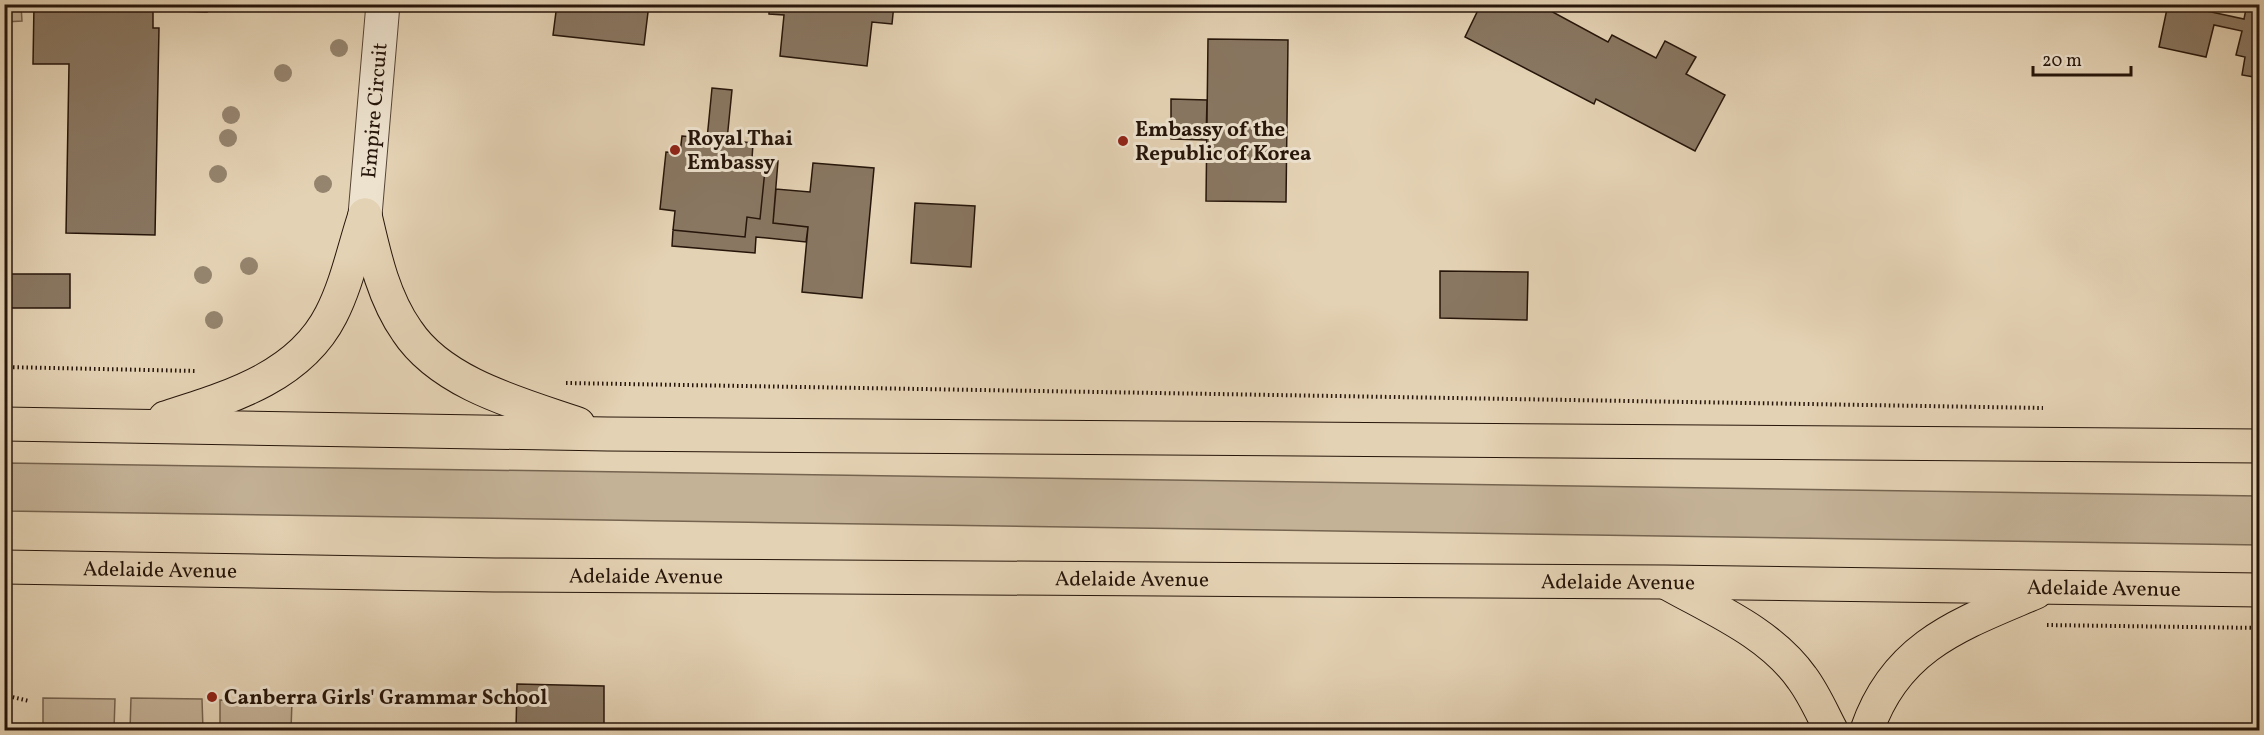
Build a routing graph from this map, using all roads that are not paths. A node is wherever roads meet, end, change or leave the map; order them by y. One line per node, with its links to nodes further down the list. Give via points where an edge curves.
1 (383, 4): 2 (street, Empire Circuit)
2 (364, 215): 4 (highway, via 333,310 318,336 302,353 253,386); 5 (highway, via 391,302 406,331 427,354 463,379 502,398)
3 (4, 424): 4 (highway)
4 (138, 427): 5 (highway)
5 (607, 434): 6 (highway)
6 (2259, 446)
7 (4, 567): 8 (highway, Adelaide Avenue, via 507,575)
8 (1666, 582): 9 (highway, Adelaide Avenue); 11 (highway, via 1763,638 1780,653 1803,679)
9 (2049, 587): 10 (highway, Adelaide Avenue); 12 (highway, via 1966,622 1924,647 1890,684)
10 (2259, 590)
11 (1831, 730)
12 (1868, 730)

